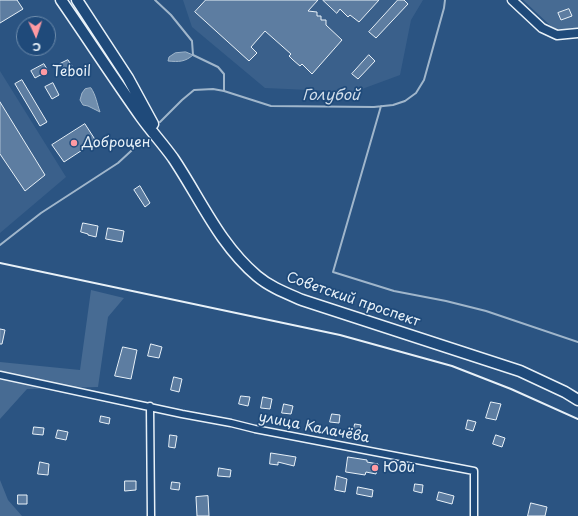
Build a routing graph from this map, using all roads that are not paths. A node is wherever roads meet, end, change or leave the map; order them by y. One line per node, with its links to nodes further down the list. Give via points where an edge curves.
1 (61, 0): 5 (main road, Советский проспект)
2 (512, 0): 4 (street, via 542,28 557,35)
3 (79, 2): 5 (main road, Советский проспект, via 128,78)
4 (578, 33)
5 (172, 157): 7 (main road, Советский проспект, via 220,235 243,263 275,288 316,305 520,371)
6 (0, 375): 8 (street, улица Калачёва)
7 (578, 400)
8 (150, 406): 9 (street); 10 (street, улица Калачёва, via 474,471)
9 (151, 516)
10 (474, 516)

